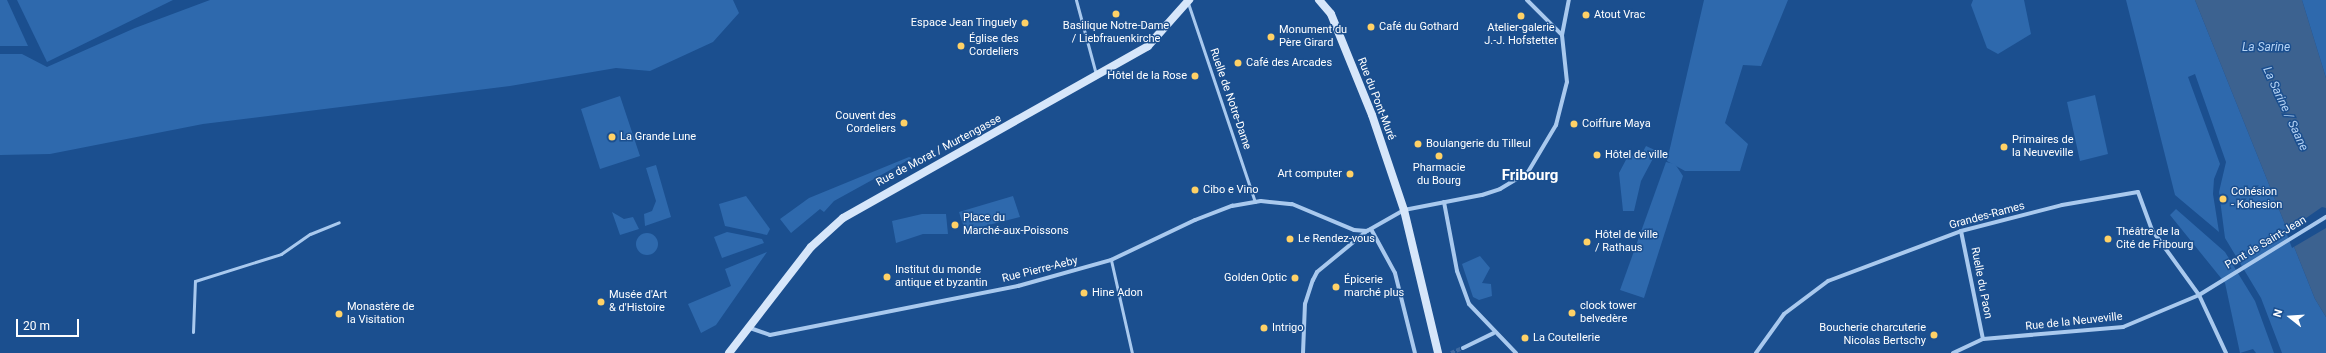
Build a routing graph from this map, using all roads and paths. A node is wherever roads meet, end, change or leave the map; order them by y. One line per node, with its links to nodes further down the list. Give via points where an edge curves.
1 (1076, 0): 7 (lane)
2 (1319, 0): 10 (main road, Rue du Pont-Muré, via 1331,14 1344,44)
3 (1526, 0): 6 (street)
4 (1569, 0): 6 (street)
5 (1188, 1): 7 (main road, Rue de Morat / Murtengasse, via 1148,46); 8 (lane, Ruelle de Notre-Dame)
6 (1562, 35): 9 (street, via 1567,82 1556,125 1528,172 1500,189)
7 (1098, 77): 18 (main road, Rue de Morat / Murtengasse, via 843,218 811,247)
8 (1255, 202): 13 (street, Rue Pierre-Aeby, via 1292,204 1354,230); 15 (street, Rue Pierre-Aeby, via 1195,220)
9 (1444, 202): 10 (street); 20 (street, via 1457,271 1469,304)
10 (1404, 210): 13 (street); 27 (main road, Rue du Pont-Muré)
11 (2326, 217): 16 (street, Pont de Saint-Jean)
12 (339, 222): 19 (lane, via 310,234 281,254 195,281)
13 (1369, 230): 25 (street, via 1317,272 1305,310); 26 (street, via 1395,273)
14 (1961, 231): 17 (street, Grandes-Rames, via 2068,204 2138,192 2152,230); 21 (street, Ruelle du Paon); 29 (street, Grandes-Rames, via 1828,281 1784,314)
15 (1111, 260): 18 (street, Rue Pierre-Aeby, via 920,308 770,335); 24 (lane)
16 (2215, 285): 17 (street, Rue de la Neuveville)
17 (2199, 295): 21 (street, Rue de la Neuveville, via 2123,327); 31 (street)
18 (750, 328): 23 (main road, Rue de Morat / Murtengasse)
19 (193, 332)
20 (1494, 333): 22 (street); 28 (street)
21 (1983, 339): 30 (street, Rue de la Neuveville)
22 (1463, 348)
23 (728, 353)
24 (1132, 353)
25 (1303, 353)
26 (1415, 353)
27 (1438, 353)
28 (1516, 353)
29 (1756, 353)
30 (1953, 353)
31 (2226, 353)

